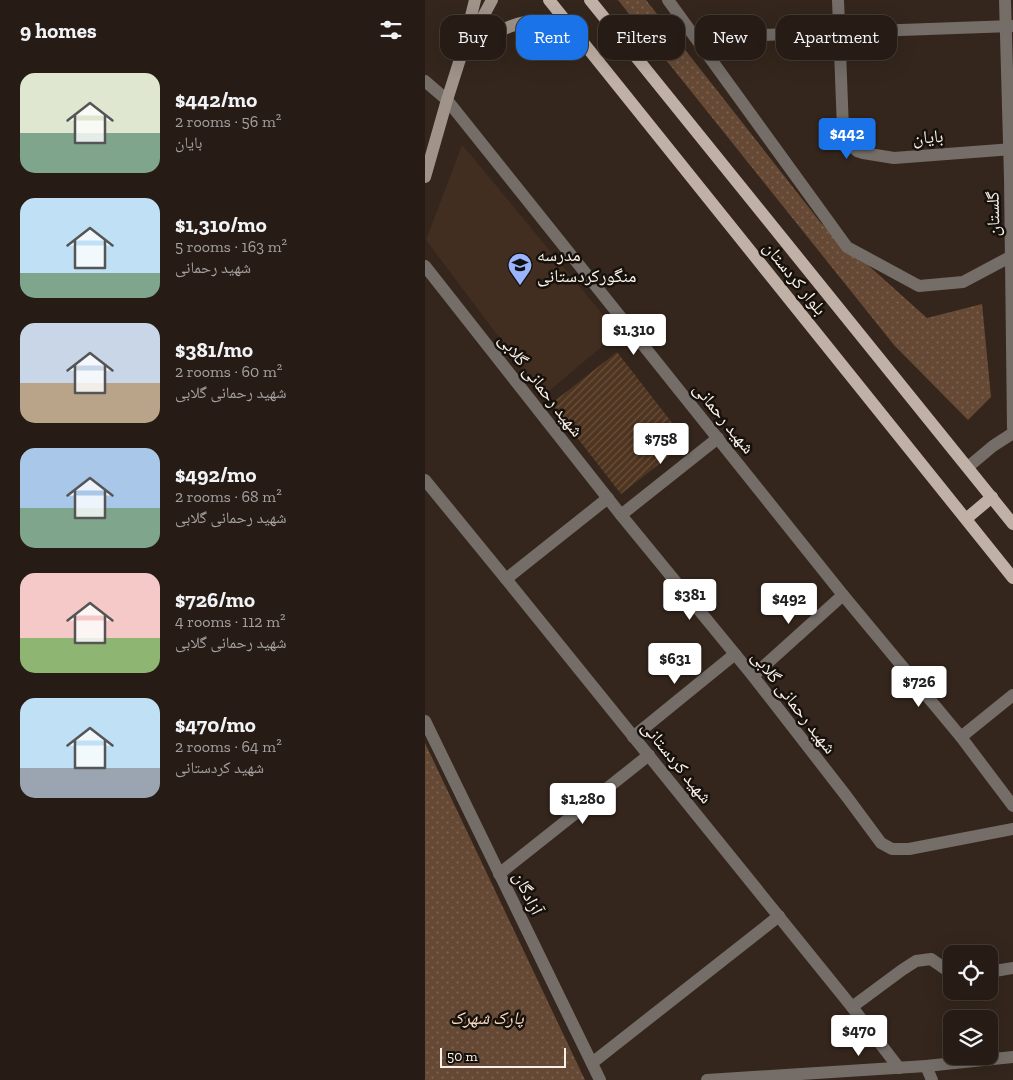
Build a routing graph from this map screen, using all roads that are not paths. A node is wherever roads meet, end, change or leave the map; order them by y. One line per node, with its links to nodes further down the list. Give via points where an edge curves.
1 (475, 0): 8 (main road)
2 (492, 0): 9 (main road)
3 (549, 0): 10 (main road, بلوار کردستان)
4 (590, 0): 26 (main road, بلوار کردستان)
5 (668, 0): 21 (street, via 847,247 919,286 963,282)
6 (838, 0): 11 (street, بایان)
7 (1005, 0): 12 (street, گلستان)
8 (471, 15)
9 (484, 15)
10 (561, 15)
11 (839, 15)
12 (1009, 26): 13 (street); 19 (street, گلستان)
13 (897, 31)
14 (588, 49): 31 (main road, بلوار کردستان)
15 (460, 60): 18 (main road)
16 (841, 60): 19 (street, بایان, via 843,130 849,144 857,151 894,158)
17 (425, 81): 18 (street, شهید رحمانی)
18 (447, 100): 20 (main road); 25 (street, شهید رحمانی)
19 (1011, 149): 21 (street, گلستان)
20 (425, 177)
21 (1010, 257): 23 (street, گلستان)
22 (425, 266): 29 (street, شهید رحمانی گلابی)
23 (1013, 428)
24 (1013, 433): 26 (street)
25 (718, 438): 30 (street); 35 (street, شهید رحمانی)
26 (968, 467): 28 (main road, بلوار کردستان)
27 (425, 480): 34 (street, شهید کردستانی)
28 (991, 497): 31 (main road); 32 (main road, بلوار کردستان)
29 (608, 498): 30 (street, شهید رحمانی گلابی); 34 (street)
30 (621, 515): 36 (street, شهید رحمانی گلابی)
31 (966, 518): 33 (main road, بلوار کردستان)
32 (1013, 524)
33 (1013, 578)
34 (506, 579): 40 (street, شهید کردستانی)
35 (843, 595): 37 (street); 41 (street, شهید رحمانی)
36 (735, 654): 37 (street, شهید رحمانی گلابی); 40 (street)
37 (753, 676): 44 (street, شهید رحمانی گلابی, via 881,843 892,849 909,849)
38 (1013, 695): 41 (street)
39 (425, 721): 45 (street, آزادگان)
40 (633, 737): 42 (street, شهید کردستانی)
41 (961, 737): 43 (street, شهید رحمانی)
42 (649, 755): 45 (street); 46 (street, شهید کردستانی)
43 (1013, 806)
44 (1013, 829)
45 (499, 874): 52 (street, آزادگان)
46 (779, 916): 50 (street, شهید کردستانی); 52 (street)
47 (943, 967): 50 (street, via 931,959 916,961)
48 (1013, 968): 49 (street)
49 (998, 970)
50 (853, 1007): 54 (street, شهید کردستانی)
51 (1013, 1057): 53 (street)
52 (592, 1063): 55 (street, آزادگان)
53 (926, 1066): 54 (street); 57 (street)
54 (899, 1068): 56 (street)
55 (601, 1080)
56 (707, 1080)
57 (932, 1080)

